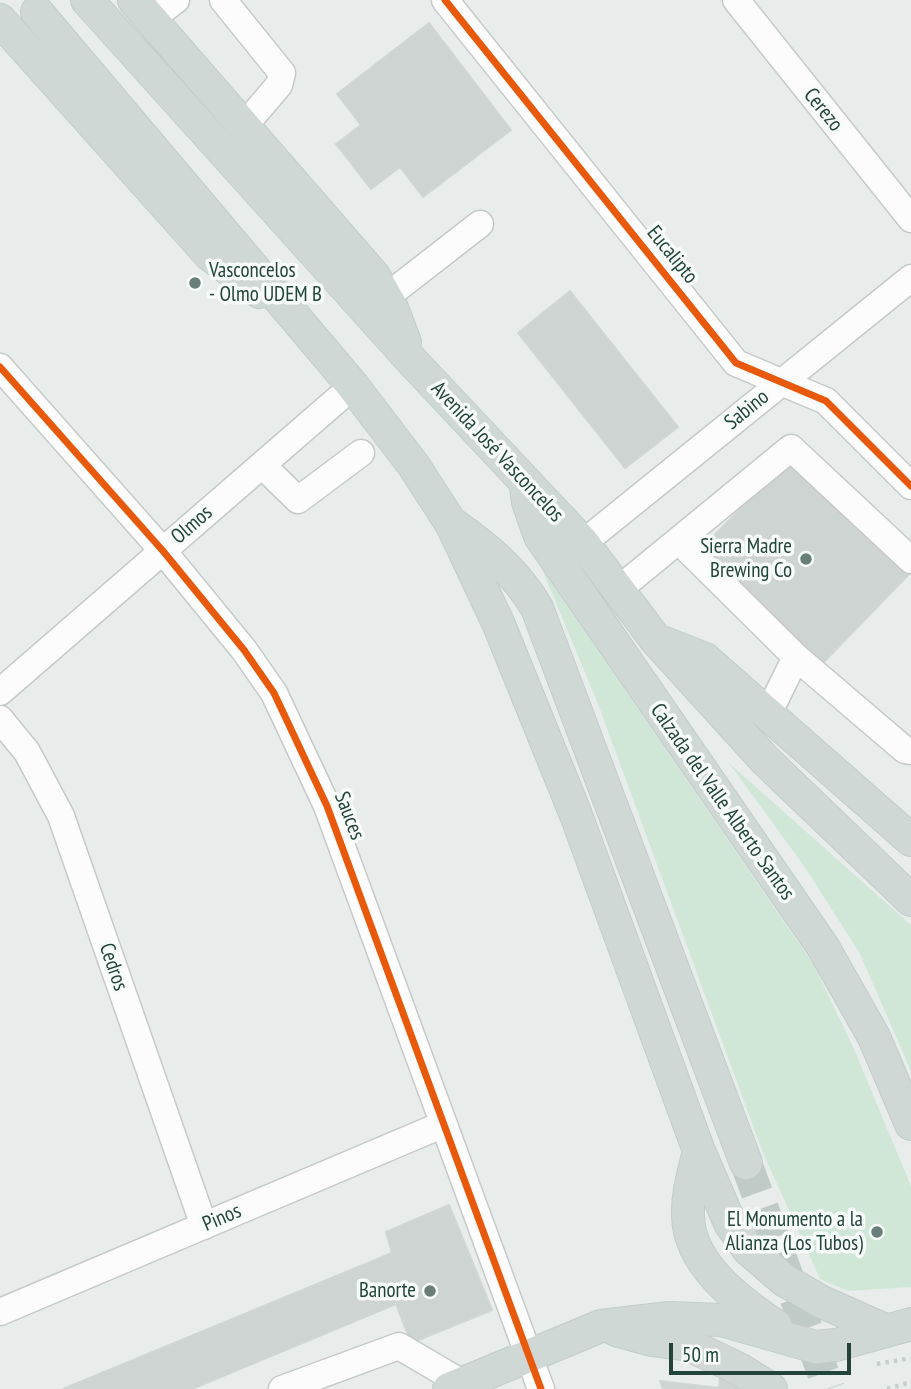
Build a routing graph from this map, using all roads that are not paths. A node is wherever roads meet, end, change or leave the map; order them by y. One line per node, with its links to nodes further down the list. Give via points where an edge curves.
1 (87, 0): 15 (main road, Avenida José Vasconcelos)
2 (176, 0): 6 (street)
3 (223, 0): 9 (street, via 282,73 279,85)
4 (444, 0): 17 (street, Eucalipto, via 736,363)
5 (736, 0): 10 (street, Cerezo)
6 (142, 10): 9 (main road)
7 (37, 12): 14 (main road)
8 (0, 20): 14 (main road, via 210,255 242,281)
9 (244, 125): 13 (main road, via 374,276)
10 (911, 219)
11 (480, 224): 13 (street)
12 (911, 278): 17 (street, Sabino)
13 (386, 298): 15 (main road)
14 (283, 304): 18 (main road)
15 (411, 360): 21 (main road, Avenida José Vasconcelos)
16 (0, 367): 26 (street, Sauces)
17 (784, 381): 22 (street, Eucalipto, via 825,401); 25 (street, Sabino)
18 (353, 386): 20 (street, Olmos); 23 (main road)
19 (361, 453): 20 (street, via 298,500)
20 (262, 465): 26 (street, Olmos)
21 (526, 486): 25 (main road, Avenida José Vasconcelos); 38 (main road, Calzada del Valle Alberto Santos, via 540,536 852,994)
22 (911, 486)
23 (452, 524): 39 (main road, via 499,625 576,815); 40 (main road, via 496,555 537,608)
24 (679, 541): 27 (street, via 791,448); 28 (street); 30 (street)
25 (583, 543): 28 (main road, Avenida José Vasconcelos)
26 (163, 551): 31 (street, Olmos); 37 (street, Sauces, via 244,650 298,738)
27 (911, 560)
28 (619, 589): 29 (main road, Avenida José Vasconcelos)
29 (656, 640): 32 (main road, via 705,659); 36 (main road, Avenida José Vasconcelos, via 795,792)
30 (796, 657): 32 (street); 34 (street)
31 (0, 692)
32 (767, 716): 35 (main road)
33 (0, 719): 41 (street, Cedros, via 27,752 61,816)
34 (911, 751)
35 (911, 840)
36 (911, 900)
37 (444, 1124): 41 (street, Pinos); 46 (street, Sauces)
38 (911, 1124)
39 (699, 1152): 44 (main road, via 730,1223 767,1268 820,1301); 45 (main road, via 688,1219 701,1254 741,1302)
40 (746, 1163)
41 (204, 1226): 42 (street, Pinos)
42 (0, 1312)
43 (601, 1326): 45 (main road, via 669,1318 721,1320); 46 (main road); 50 (main road, via 689,1345)
44 (898, 1327): 45 (main road, via 836,1345)
45 (800, 1343)
46 (529, 1356): 47 (main road); 49 (street, Sauces)
47 (456, 1386): 48 (street, via 398,1346)
48 (282, 1389)
49 (541, 1389)
50 (771, 1389)

